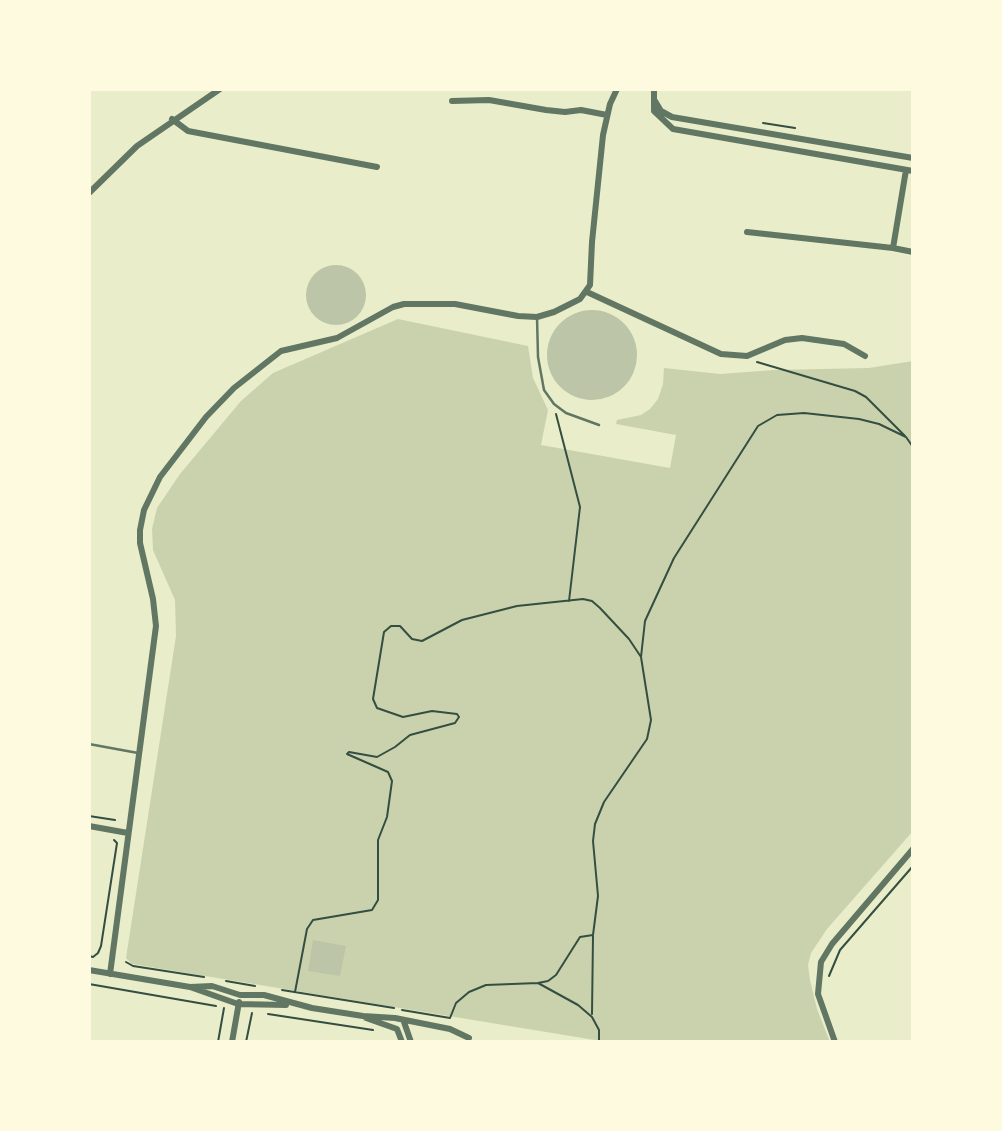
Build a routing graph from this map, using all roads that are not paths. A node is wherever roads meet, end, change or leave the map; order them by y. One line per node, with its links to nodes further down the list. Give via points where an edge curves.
1 (220, 89): 6 (street)
2 (617, 89): 5 (street)
3 (653, 91): 7 (street, via 656,106 669,116); 9 (street, via 653,111 675,130)
4 (452, 101): 5 (street, via 489,100)
5 (607, 115): 14 (street)
6 (172, 119): 8 (street, via 188,131); 10 (street)
7 (913, 158)
8 (377, 167)
9 (909, 170): 12 (street)
10 (89, 192)
11 (747, 232): 12 (street)
12 (893, 248): 13 (street)
13 (913, 252)
14 (587, 292): 15 (street, via 570,306); 16 (street, via 721,354 747,356 802,338 844,344)
15 (537, 317): 17 (lane, via 544,390 573,417); 19 (street, via 454,304 393,307 337,338 281,351 206,417 160,477 140,530 156,626)
16 (865, 356)
17 (599, 425)
18 (89, 744): 19 (lane)
19 (139, 753): 21 (street)
20 (89, 826): 21 (street)
21 (128, 833): 24 (street)
22 (913, 849): 36 (street, via 821,962 818,995)
23 (89, 970): 24 (street)
24 (110, 974): 25 (street)
25 (190, 988): 26 (street, via 212,986); 27 (street)
26 (240, 995): 27 (street); 28 (street, via 264,995)
27 (238, 1004): 28 (street); 33 (street)
28 (296, 1005): 29 (street)
29 (363, 1016): 30 (street); 31 (street)
30 (404, 1022): 31 (street); 32 (street, via 450,1029); 35 (street)
31 (397, 1029): 34 (street)
32 (469, 1038)
33 (232, 1042)
34 (401, 1042)
35 (411, 1042)
36 (835, 1042)

